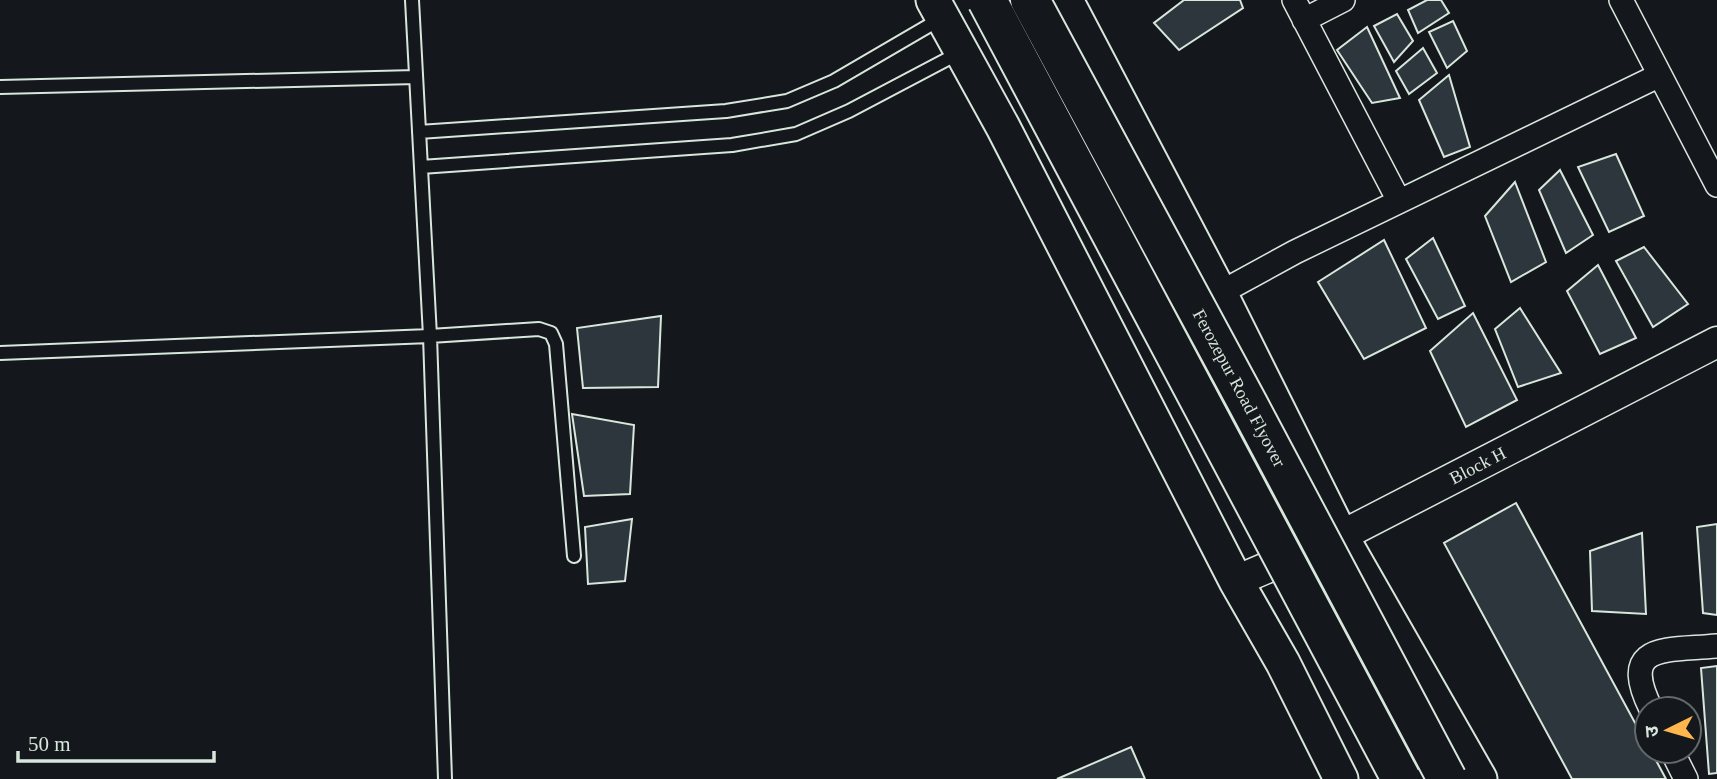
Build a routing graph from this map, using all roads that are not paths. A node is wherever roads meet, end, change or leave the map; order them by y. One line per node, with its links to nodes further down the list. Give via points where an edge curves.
1 (412, 0): 11 (lane)
2 (987, 0): 28 (highway, bridge)
3 (1030, 0): 29 (highway, Ferozepur Road Flyover, bridge)
4 (1066, 0): 17 (main road)
5 (1343, 0): 8 (street)
6 (1620, 0): 10 (street)
7 (938, 9): 9 (main road); 13 (lane, via 834,81 787,102 726,111)
8 (1299, 10): 16 (street)
9 (963, 51): 14 (lane, via 796,134 732,145); 23 (main road)
10 (1660, 75): 15 (street); 16 (street)
11 (416, 77): 12 (lane); 13 (lane)
12 (0, 87)
13 (419, 132): 14 (lane)
14 (421, 167): 18 (lane)
15 (1717, 185)
16 (1399, 201): 17 (street)
17 (1220, 293): 21 (main road)
18 (430, 336): 20 (lane); 22 (lane, via 551,332 556,344); 26 (lane)
19 (1717, 342): 21 (street, Block H)
20 (0, 354)
21 (1341, 537): 23 (street, Block H); 30 (main road)
22 (574, 556)
23 (1236, 581): 27 (main road)
24 (1717, 646): 25 (street, via 1661,651 1646,657 1639,668)
25 (1644, 695)
26 (445, 779)
27 (1341, 779)
28 (1401, 779)
29 (1447, 779)
30 (1479, 779)

